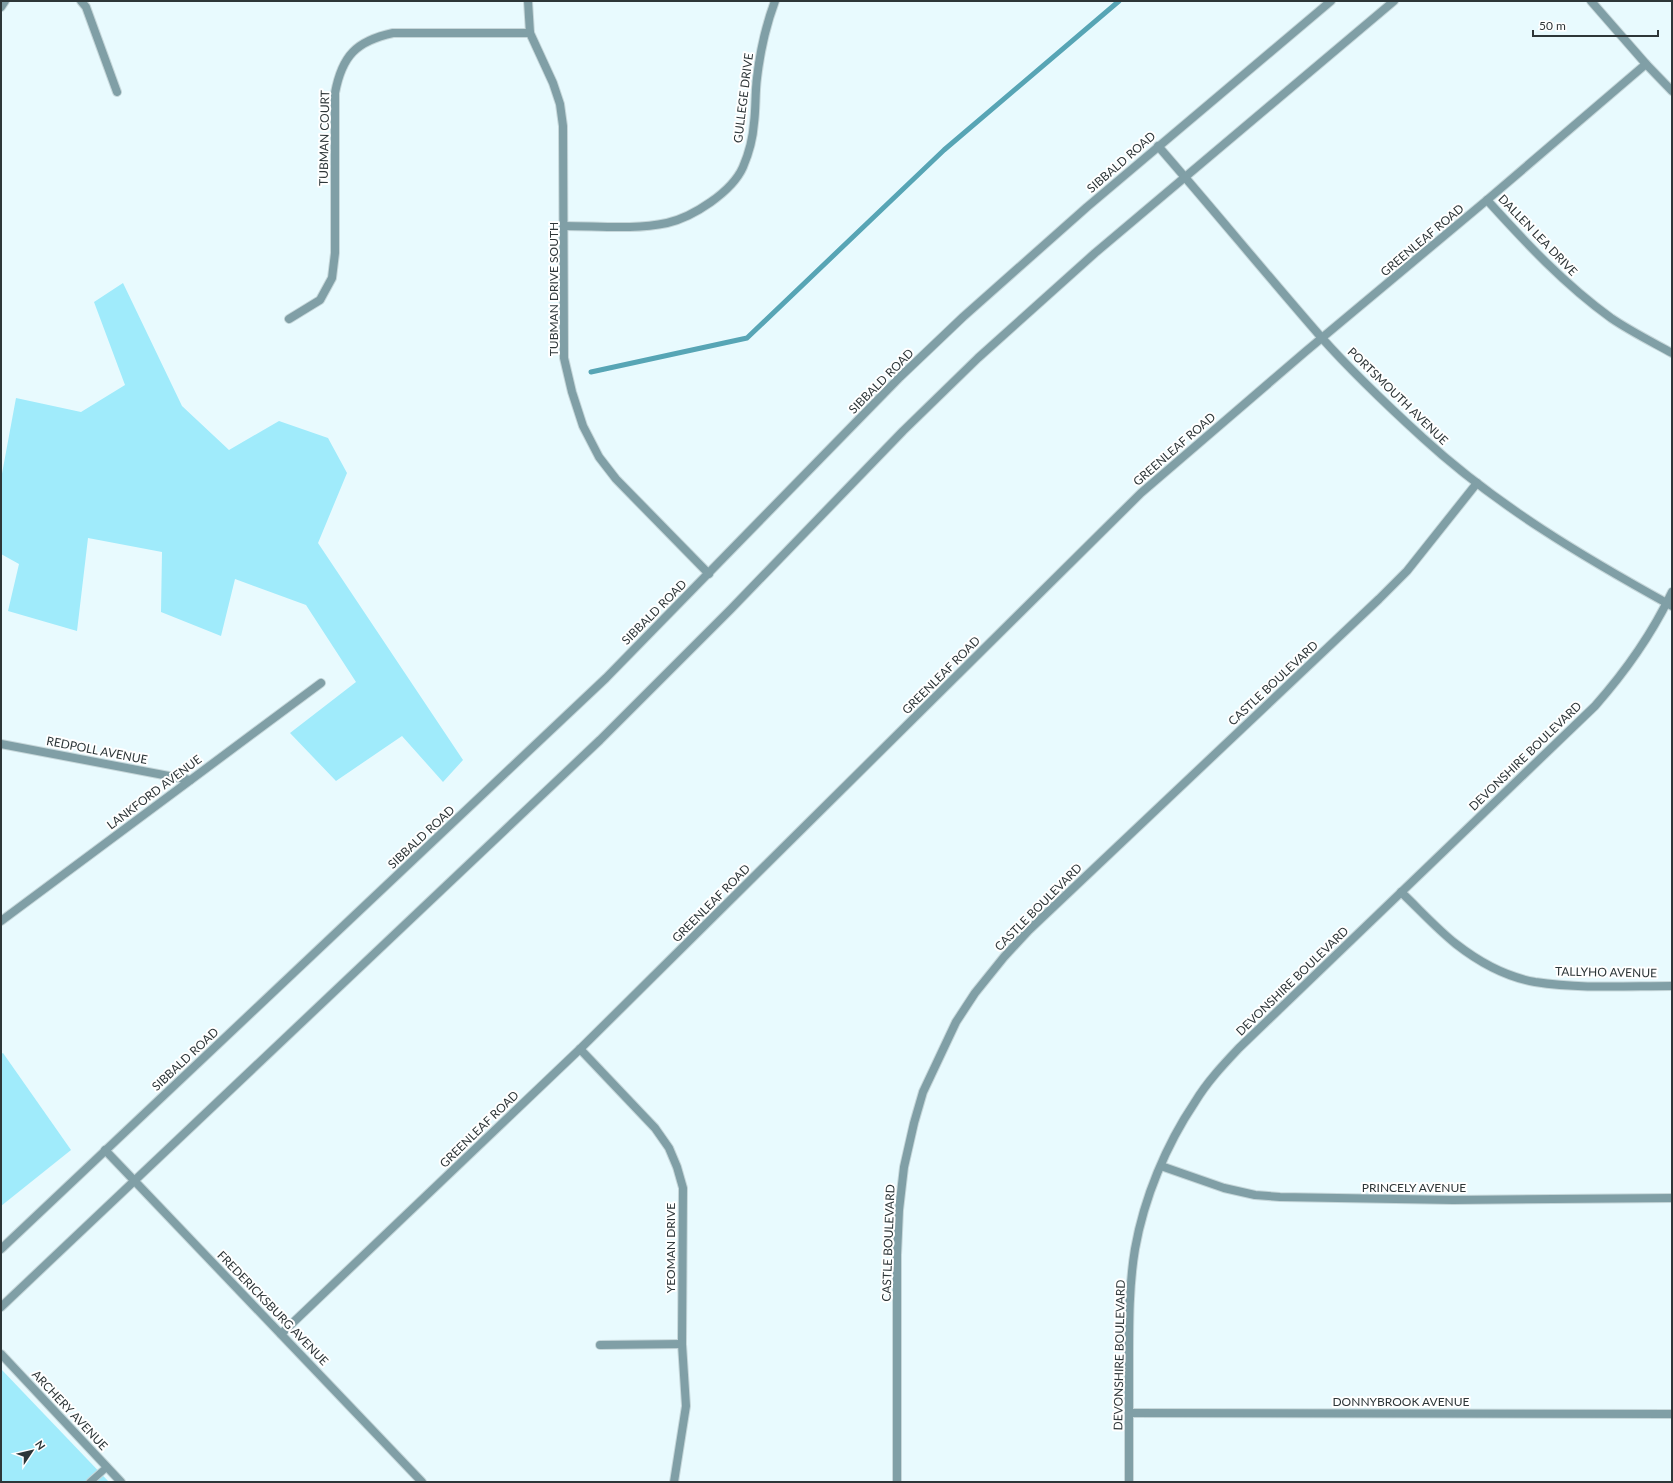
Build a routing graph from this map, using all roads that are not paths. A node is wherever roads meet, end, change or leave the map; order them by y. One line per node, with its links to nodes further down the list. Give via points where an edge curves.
1 (5, 1): 8 (street)
2 (81, 1): 12 (street, via 86,7)
3 (528, 1): 9 (street)
4 (775, 1): 16 (street, GULLEGE DRIVE, via 758,71 750,148 742,168 730,184 713,201 690,215 668,223 645,226)
5 (1331, 1): 13 (street, SIBBALD ROAD)
6 (1394, 1): 14 (street)
7 (1591, 1): 10 (street)
8 (1, 7)
9 (530, 33): 16 (street, TUBMAN DRIVE SOUTH, via 560,104 563,126); 17 (street, TUBMAN COURT, via 393,33 364,42 354,50 338,77 335,93 335,253 332,278 320,300)
10 (1646, 64): 11 (street); 15 (street, GREENLEAF ROAD)
11 (1672, 91)
12 (116, 92)
13 (1158, 146): 14 (street, PORTSMOUTH AVENUE); 21 (street, SIBBALD ROAD, via 1019,266 934,344)
14 (1186, 178): 18 (street, PORTSMOUTH AVENUE); 33 (street, via 1095,253 978,358 600,740)
15 (1487, 200): 18 (street, GREENLEAF ROAD); 19 (street, DALLEN LEA DRIVE, via 1536,254 1571,286 1612,318)
16 (564, 226): 21 (street, TUBMAN DRIVE SOUTH, via 564,358 583,426 599,457 616,479)
17 (289, 320)
18 (1322, 338): 20 (street, PORTSMOUTH AVENUE, via 1424,439); 30 (street, GREENLEAF ROAD, via 1141,493)
19 (1672, 353)
20 (1477, 483): 23 (street, PORTSMOUTH AVENUE, via 1569,547); 48 (street, CASTLE BOULEVARD, via 1424,550 1379,599 1029,930 975,993 956,1022 923,1092 914,1123 899,1210)
21 (709, 574): 31 (street, SIBBALD ROAD, via 572,710)
22 (1672, 592): 23 (street, DEVONSHIRE BOULEVARD)
23 (1669, 604): 27 (street, DEVONSHIRE BOULEVARD, via 1634,658 1595,706)
24 (321, 683): 26 (street, LANKFORD AVENUE)
25 (1, 744): 26 (street, REDPOLL AVENUE)
26 (190, 780): 28 (street, LANKFORD AVENUE)
27 (1402, 892): 29 (street, TALLYHO AVENUE, via 1456,944 1505,973 1534,982 1572,986); 32 (street, DEVONSHIRE BOULEVARD, via 1295,993 1216,1073 1179,1127)
28 (1, 921)
29 (1672, 986)
30 (580, 1049): 37 (street, GREENLEAF ROAD); 38 (street, YEOMAN DRIVE, via 655,1128 669,1148 677,1167 683,1188)
31 (105, 1150): 33 (street, FREDERICKSBURG AVENUE); 35 (street, SIBBALD ROAD)
32 (1161, 1166): 34 (street, PRINCELY AVENUE, via 1224,1188 1280,1197 1453,1200); 41 (street, DEVONSHIRE BOULEVARD, via 1135,1249 1130,1295)
33 (134, 1180): 36 (street); 37 (street, FREDERICKSBURG AVENUE)
34 (1672, 1198)
35 (1, 1249)
36 (1, 1307)
37 (281, 1334): 46 (street, FREDERICKSBURG AVENUE)
38 (682, 1344): 39 (street); 47 (street, YEOMAN DRIVE, via 686,1406)
39 (600, 1345)
40 (1, 1354): 43 (street, ARCHERY AVENUE)
41 (1129, 1413): 42 (street, DONNYBROOK AVENUE); 49 (street, DEVONSHIRE BOULEVARD)
42 (1672, 1414)
43 (107, 1467): 44 (lane); 45 (street, ARCHERY AVENUE)
44 (90, 1482)
45 (121, 1482)
46 (422, 1482)
47 (674, 1482)
48 (897, 1482)
49 (1129, 1482)

